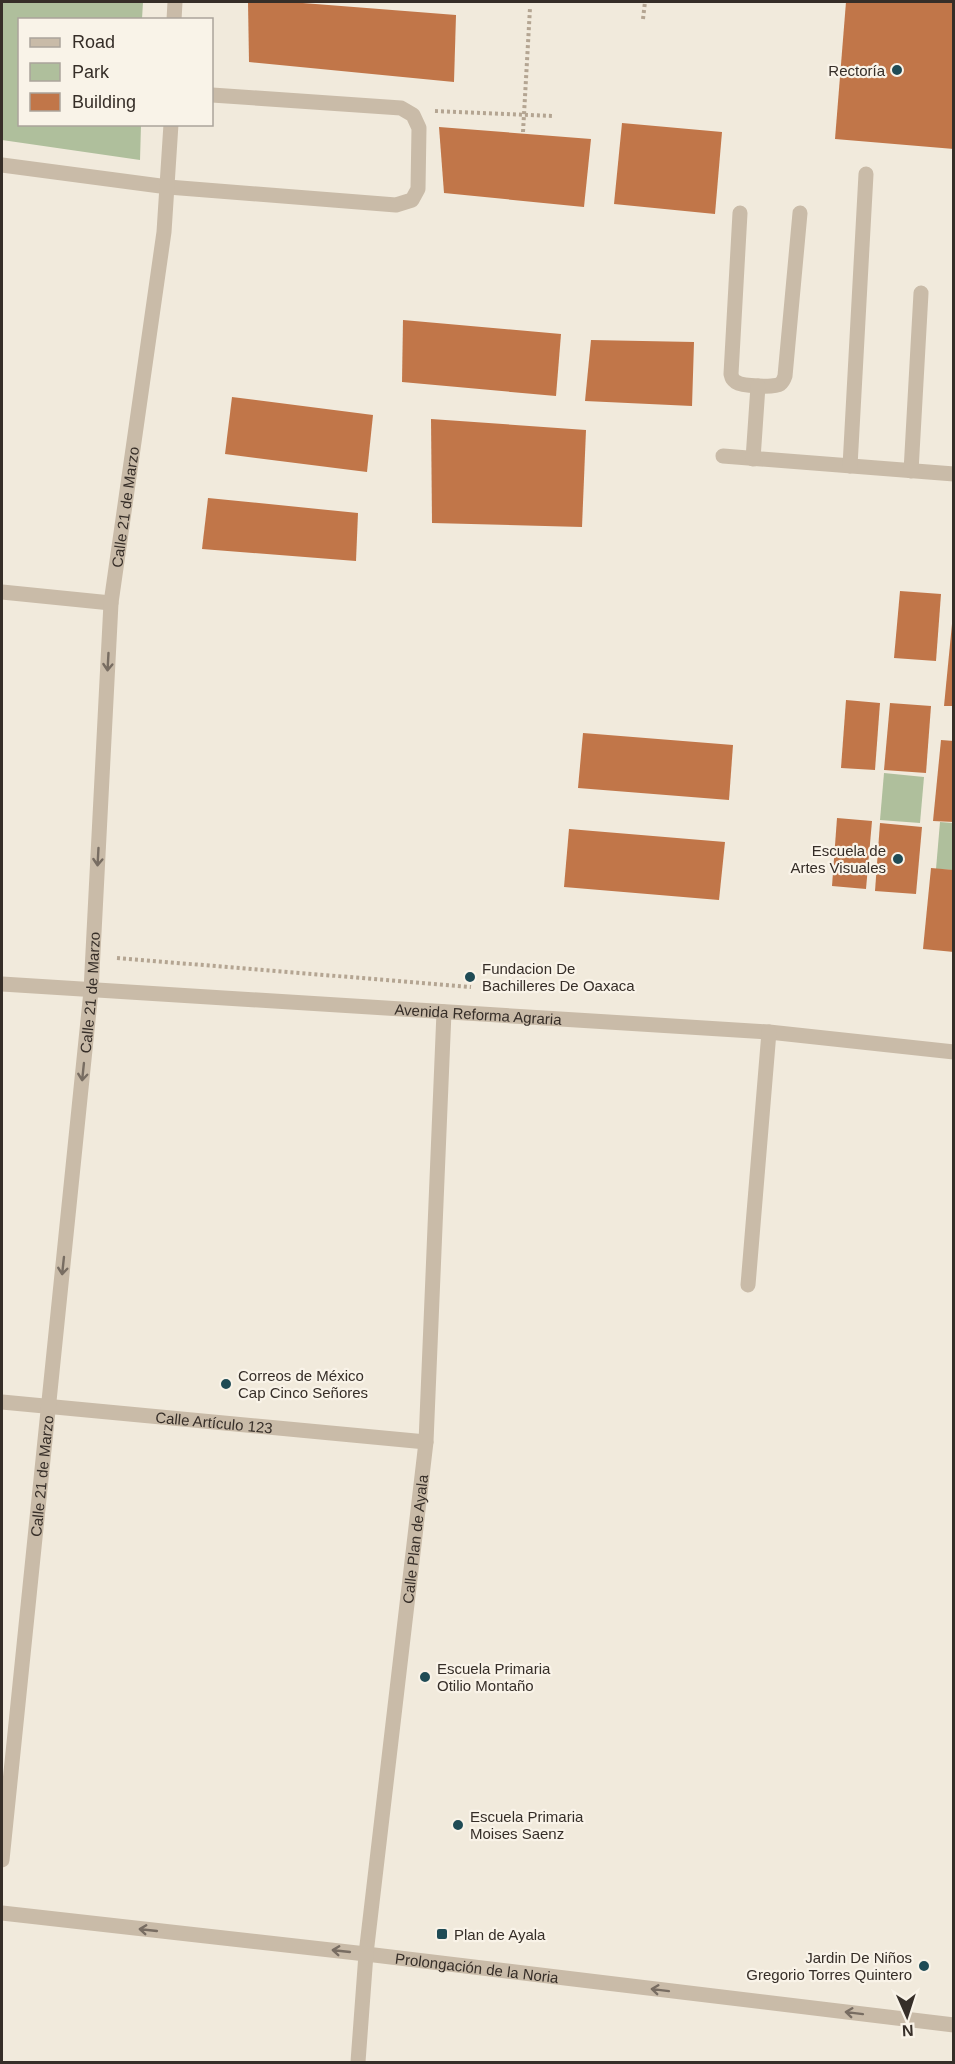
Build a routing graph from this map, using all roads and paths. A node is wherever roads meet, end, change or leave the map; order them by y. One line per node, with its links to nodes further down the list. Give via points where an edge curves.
1 (175, 2): 4 (street)
2 (645, 2): 5 (path)
3 (530, 8): 8 (path)
4 (174, 18)
5 (643, 19)
6 (213, 95): 7 (street, via 401,108)
7 (413, 115): 8 (path, via 441,110); 14 (street, via 419,128 418,189 412,200 396,205)
8 (523, 115): 9 (path); 11 (path)
9 (554, 116)
10 (171, 126): 14 (street, Calle 21 de Marzo)
11 (523, 132)
12 (2, 165): 14 (street)
13 (866, 174): 21 (street)
14 (168, 187): 25 (street, Calle 21 de Marzo)
15 (740, 213): 18 (street, via 731,374 739,384)
16 (800, 213): 18 (street, via 785,376 777,386)
17 (921, 293): 22 (street)
18 (758, 386): 20 (street)
19 (723, 456): 20 (street)
20 (753, 459): 21 (street)
21 (850, 466): 22 (street)
22 (911, 471): 23 (street)
23 (954, 474)
24 (2, 592): 25 (street)
25 (111, 603): 27 (street, Calle 21 de Marzo, one-way to 27)
26 (2, 984): 27 (street, Avenida Reforma Agraria)
27 (91, 991): 28 (street, Avenida Reforma Agraria); 33 (street, Calle 21 de Marzo, one-way to 33)
28 (444, 1012): 29 (street, Avenida Reforma Agraria); 34 (street, Calle Plan de Ayala)
29 (769, 1032): 30 (street, Avenida Reforma Agraria); 31 (street)
30 (954, 1052)
31 (748, 1285)
32 (2, 1402): 33 (street, Calle Artículo 123)
33 (49, 1407): 34 (street, Calle Artículo 123); 35 (street, Calle 21 de Marzo)
34 (426, 1442): 37 (street, Calle Plan de Ayala)
35 (2, 1860)
36 (2, 1913): 37 (street, Prolongación de la Noria, one-way to 36)
37 (366, 1954): 38 (street, Prolongación de la Noria, one-way to 37); 39 (street, Calle Plan de Ayala)
38 (954, 2025)
39 (358, 2062)

